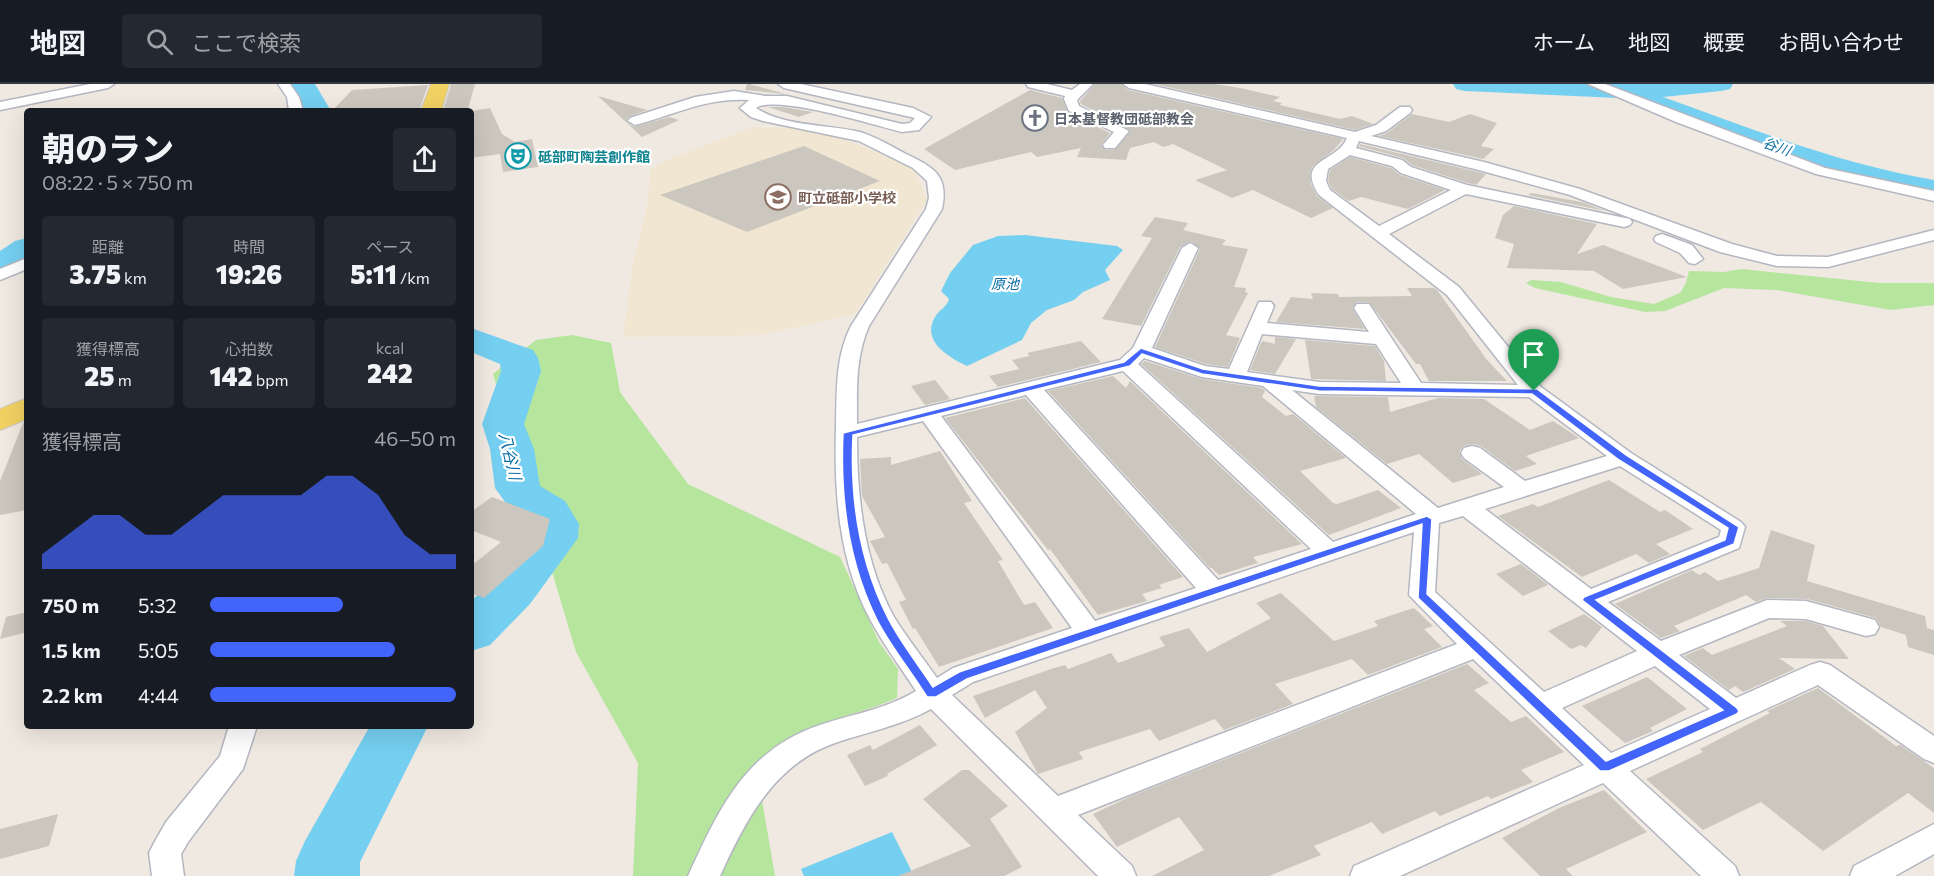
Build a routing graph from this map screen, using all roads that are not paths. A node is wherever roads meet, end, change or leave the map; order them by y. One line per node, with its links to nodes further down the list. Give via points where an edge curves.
1 (108, 84): 11 (street)
2 (284, 84): 15 (street)
3 (440, 84): 16 (main road)
4 (784, 84): 13 (street, via 924,117 914,127 902,128 787,100)
5 (810, 84): 10 (street)
6 (1032, 84): 12 (street)
7 (1087, 84): 12 (street)
8 (1129, 84): 19 (street)
9 (1594, 84): 22 (street, via 1821,171)
10 (848, 87)
11 (58, 88): 14 (street)
12 (1075, 95): 20 (street, via 1070,99 1074,108 1122,131)
13 (764, 100): 18 (street, via 748,92 722,93 690,100); 42 (street, via 747,108 751,113 796,125 859,137 923,166 935,178 938,192 934,209 852,343 847,368)
14 (0, 105)
15 (295, 108)
16 (432, 108)
17 (1405, 110): 19 (street)
18 (635, 121)
19 (1351, 143): 21 (street, via 1406,170); 23 (street, via 1324,165 1317,181 1324,192); 24 (street, via 1479,165 1575,192 1726,248 1777,261 1828,262)
20 (1110, 145)
21 (1464, 189): 23 (street); 26 (street, via 1621,221 1686,249)
22 (1934, 196)
23 (1376, 234): 38 (street, via 1453,291)
24 (1934, 236)
25 (1190, 248): 33 (street)
26 (1695, 259)
27 (24, 264): 28 (street)
28 (0, 275)
29 (1265, 306): 31 (street)
30 (1363, 308): 32 (street)
31 (1255, 328): 32 (street); 34 (street)
32 (1383, 339): 37 (street)
33 (1134, 357): 34 (street); 36 (street); 48 (street)
34 (1235, 377): 35 (street)
35 (1270, 382): 37 (street, via 1319,388); 47 (street)
36 (1031, 388): 40 (street); 49 (street)
37 (1415, 390): 38 (street)
38 (1534, 391): 44 (street)
39 (24, 409): 41 (main road)
40 (928, 413): 42 (street); 52 (street)
41 (0, 421)
42 (848, 433): 55 (street, via 849,506 868,587 883,620)
43 (1472, 453): 45 (street)
44 (1623, 458): 45 (street); 50 (street, via 1733,527 1730,542)
45 (1521, 489): 46 (street)
46 (1467, 507): 47 (street); 50 (street)
47 (1430, 518): 48 (street); 53 (street, via 1422,595)
48 (1330, 553): 49 (street)
49 (1214, 592): 52 (street)
50 (1588, 600): 54 (street)
51 (1866, 627): 54 (street, via 1806,610 1767,609)
52 (1090, 633): 55 (street, via 963,675)
53 (1476, 647): 56 (street); 61 (street)
54 (1658, 653): 56 (street); 57 (street)
55 (932, 693): 61 (street); 64 (street, via 897,713 831,732 799,746 771,766 729,823)
56 (1539, 706): 60 (street)
57 (1733, 711): 59 (street, via 1820,672); 60 (street)
58 (242, 729): 63 (street, via 232,761 165,853)
59 (1934, 751)
60 (1605, 768): 66 (street); 67 (street)
61 (1053, 810): 65 (street)
62 (1934, 838): 68 (street)
63 (168, 876)
64 (704, 876)
65 (1120, 876)
66 (1366, 876)
67 (1723, 876)
68 (1866, 876)

